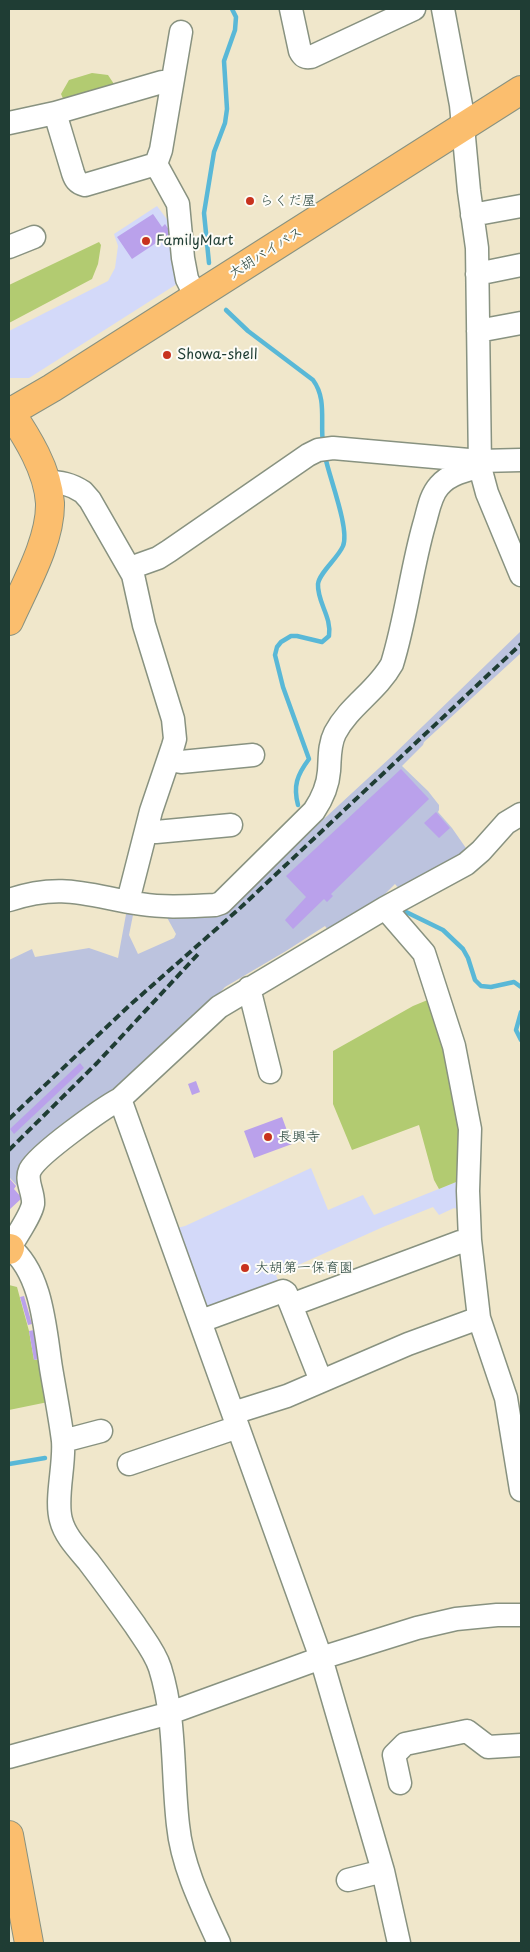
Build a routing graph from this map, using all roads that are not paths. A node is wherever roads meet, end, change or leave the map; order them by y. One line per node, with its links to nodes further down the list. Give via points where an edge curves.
1 (291, 9): 2 (street, via 300,52 306,58)
2 (414, 9)
3 (443, 9): 9 (street)
4 (181, 32): 5 (street)
5 (172, 83): 7 (street, via 162,82); 10 (street)
6 (521, 90): 9 (main road, 大胡バイパス)
7 (55, 113): 8 (street); 10 (street, via 75,179 80,184)
8 (9, 123)
9 (464, 127): 12 (street); 17 (main road, 大胡バイパス)
10 (156, 164): 17 (street, via 178,204 187,279)
11 (521, 206): 12 (street)
12 (472, 215): 16 (street)
13 (34, 237): 14 (street)
14 (9, 247)
15 (521, 265): 16 (street)
16 (477, 274): 19 (street)
17 (196, 297): 20 (main road, 大胡バイパス, via 61,383)
18 (521, 323): 19 (street)
19 (478, 331): 22 (street)
20 (9, 412): 23 (main road, via 22,430)
21 (521, 460): 22 (street)
22 (480, 464): 24 (street, via 487,493); 25 (street, via 326,449 308,456 169,552); 34 (street, via 448,478 432,496 392,664 386,675 346,716 334,736 326,788 314,811 221,903 165,907)
23 (46, 482): 25 (street, via 74,485 83,492); 27 (main road, via 50,504 44,537)
24 (514, 537): 26 (street)
25 (130, 568): 29 (street, via 172,719 175,738)
26 (521, 575)
27 (9, 622)
28 (253, 755): 29 (street, via 181,762)
29 (169, 760): 32 (street)
30 (521, 814): 35 (street, via 506,823 466,864)
31 (231, 824): 32 (street)
32 (146, 831): 34 (street)
33 (9, 900): 34 (street, via 57,890)
34 (128, 901)
35 (385, 908): 36 (street); 39 (street, via 424,953 454,1046 470,1129)
36 (249, 988): 37 (street); 38 (street, via 215,1010)
37 (270, 1072)
38 (120, 1099): 40 (street, via 104,1107 34,1164 28,1175 31,1210); 43 (street)
39 (470, 1240): 41 (street); 42 (street)
40 (9, 1248): 47 (street, via 28,1269 41,1304)
41 (292, 1305): 43 (street, via 283,1291); 44 (street)
42 (479, 1318): 44 (street); 49 (street, via 506,1398)
43 (201, 1321): 45 (street)
44 (321, 1381): 45 (street)
45 (236, 1420): 48 (street); 51 (street)
46 (101, 1431): 47 (street)
47 (63, 1441): 52 (street, via 60,1519 72,1541 153,1651)
48 (128, 1464)
49 (521, 1484)
50 (521, 1615): 51 (street, via 456,1618)
51 (321, 1658): 52 (street); 57 (street)
52 (170, 1713): 54 (street); 60 (street, via 178,1826 184,1858)
53 (521, 1745): 55 (street, via 488,1747 467,1731 405,1744 394,1755)
54 (9, 1757)
55 (400, 1783)
56 (9, 1834): 59 (main road)
57 (383, 1872): 58 (street); 61 (street)
58 (348, 1880)
59 (29, 1943)
60 (219, 1943)
61 (400, 1943)

